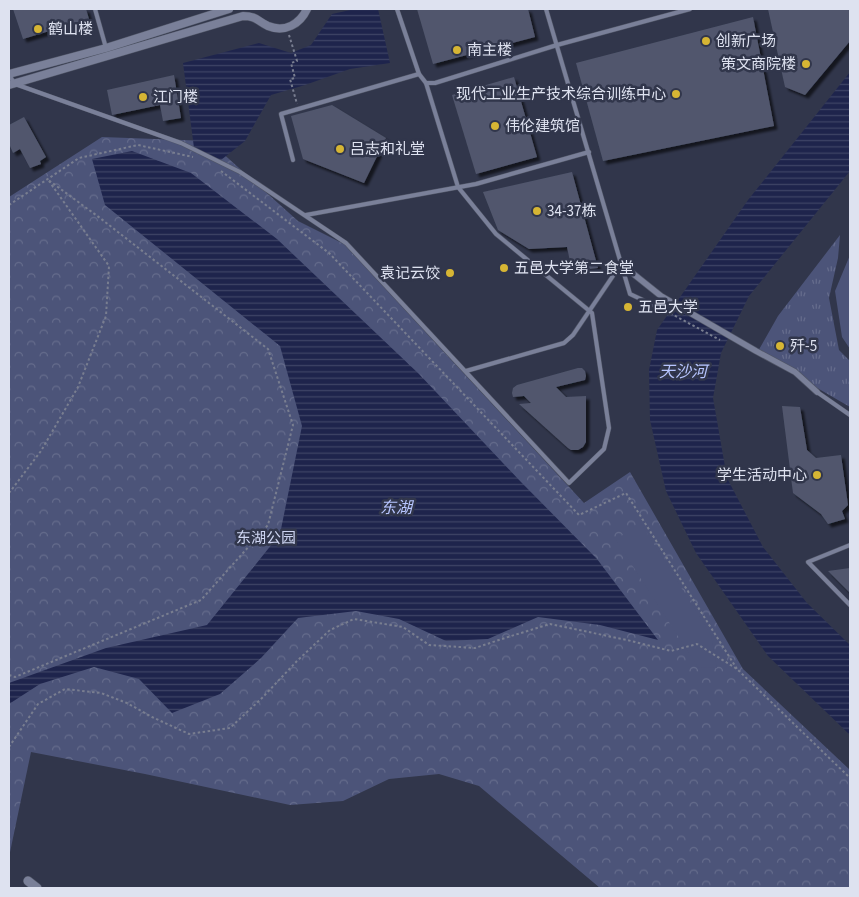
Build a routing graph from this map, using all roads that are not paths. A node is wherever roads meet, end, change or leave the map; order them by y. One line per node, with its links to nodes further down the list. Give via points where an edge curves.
1 (95, 9): 8 (lane)
2 (229, 9): 8 (street)
3 (307, 9): 12 (street, via 297,23 287,27 276,28 252,16 243,16)
4 (396, 9): 10 (lane)
5 (546, 9): 7 (lane)
6 (690, 9): 7 (lane)
7 (557, 45): 11 (lane, via 435,83); 13 (lane)
8 (106, 48): 9 (street)
9 (9, 74): 12 (lane)
10 (419, 74): 11 (lane); 14 (lane, via 281,114)
11 (426, 83): 15 (lane)
12 (12, 85): 16 (lane, via 180,143 240,172)
13 (589, 152): 15 (lane); 17 (lane)
14 (293, 160)
15 (458, 187): 16 (lane); 19 (lane, via 496,234)
16 (305, 215): 20 (lane, via 346,243)
17 (621, 264): 18 (lane, via 630,294); 19 (lane); 21 (street, via 661,296 795,372)
18 (662, 309)
19 (589, 311): 20 (lane, via 564,343); 20 (lane, via 609,428 604,449 570,483)
20 (466, 371)
21 (817, 392): 22 (lane)
22 (850, 415)
23 (850, 545): 24 (lane, via 808,562)
24 (850, 605)
25 (28, 881): 26 (street)
26 (37, 888)

